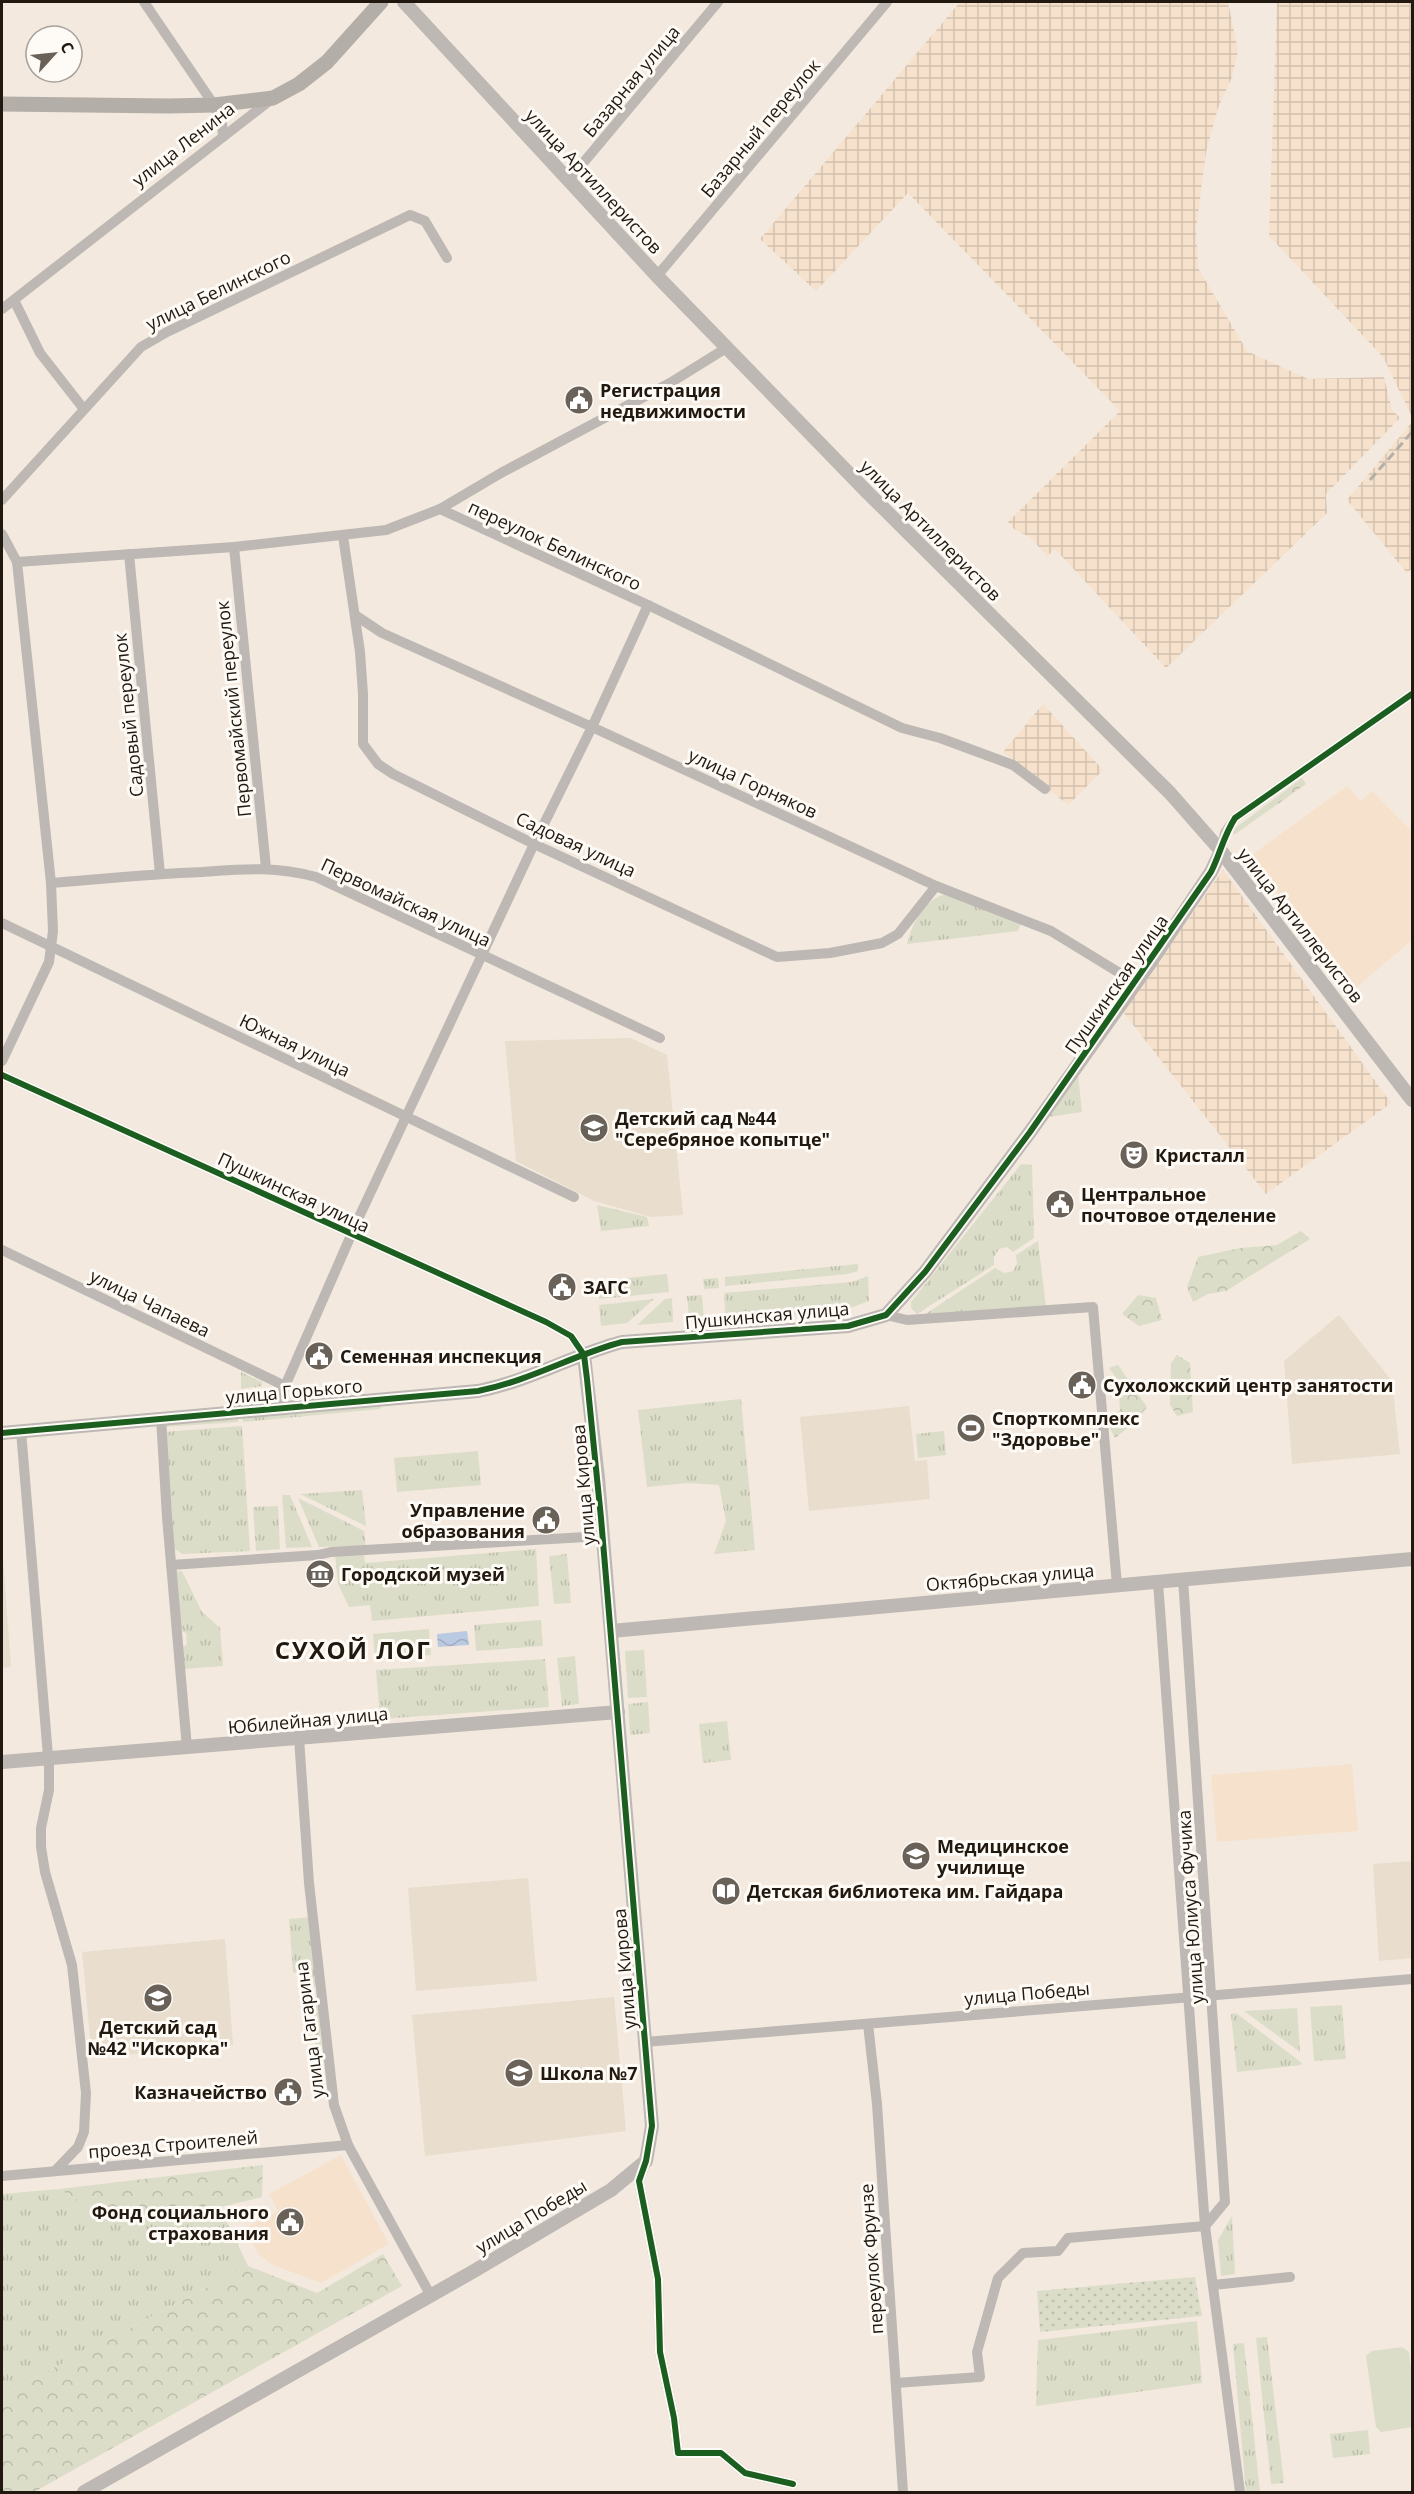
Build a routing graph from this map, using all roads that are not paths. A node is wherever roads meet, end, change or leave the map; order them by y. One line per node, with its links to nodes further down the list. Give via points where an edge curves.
1 (144, 2): 8 (street)
2 (381, 2): 6 (main road, улица Ленина, via 327,62)
3 (404, 2): 10 (street, улица Артиллеристов)
4 (718, 2): 10 (street, Базарная улица)
5 (887, 2): 12 (street, Базарный переулок)
6 (273, 98): 8 (main road); 9 (street, улица Ленина)
7 (2, 104): 8 (main road)
8 (214, 105): 9 (street, via 222,121)
9 (223, 137): 13 (street, улица Ленина)
10 (568, 181): 12 (street, улица Артиллеристов)
11 (447, 258): 16 (street, улица Белинского, via 425,221 410,215 141,347)
12 (657, 276): 15 (street, улица Артиллеристов)
13 (14, 300): 14 (street, улица Ленина); 16 (street, via 40,353)
14 (2, 309)
15 (728, 347): 18 (street); 30 (street, улица Артиллеристов, via 867,492 1170,793)
16 (83, 408): 17 (street, улица Белинского)
17 (2, 500)
18 (440, 509): 20 (street, переулок Белинского, via 386,530); 24 (street, переулок Белинского)
19 (2, 534): 23 (street)
20 (343, 536): 21 (street, переулок Белинского); 25 (street)
21 (234, 547): 22 (street, переулок Белинского); 31 (street, Первомайский переулок)
22 (129, 554): 23 (street, переулок Белинского); 32 (street, Садовый переулок)
23 (17, 561): 33 (street)
24 (648, 605): 27 (street); 28 (street, переулок Белинского, via 902,728 1013,765)
25 (355, 615): 27 (street, улица Горняков, via 382,633); 29 (street, Садовая улица, via 363,694 363,744 367,752 393,774)
26 (1413, 694): 30 (street, Пушкинская улица, via 1234,818 1225,833)
27 (592, 727): 29 (street); 34 (street, улица Горняков)
28 (1044, 789)
29 (534, 843): 34 (street, Садовая улица, via 777,957 882,943 898,934); 37 (street)
30 (1221, 852): 38 (street, Пушкинская улица); 42 (street, улица Артиллеристов)
31 (266, 868): 32 (street, Первомайская улица); 37 (street, Первомайская улица, via 316,877)
32 (160, 874): 33 (street, Первомайская улица)
33 (51, 883): 36 (street)
34 (936, 886): 38 (street, улица Горняков, via 1051,931)
35 (2, 923): 36 (street, Южная улица)
36 (52, 946): 40 (street, via 45,973); 43 (street, Южная улица)
37 (482, 955): 39 (street, Первомайская улица); 43 (street)
38 (1136, 983): 47 (street, Пушкинская улица, via 925,1272)
39 (660, 1038)
40 (2, 1061)
41 (2, 1075): 45 (street, Пушкинская улица)
42 (1413, 1100)
43 (408, 1117): 44 (street, Южная улица); 45 (street)
44 (574, 1197)
45 (351, 1235): 48 (street, Пушкинская улица, via 546,1322 571,1336); 49 (street)
46 (2, 1250): 49 (street, улица Чапаева)
47 (886, 1315): 48 (street, Пушкинская улица, via 848,1326 622,1342); 59 (street, Пушкинская улица, via 907,1320 1093,1307)
48 (584, 1355): 50 (street, улица Горького, via 508,1385); 54 (street, улица Кирова)
49 (285, 1386): 50 (street)
50 (275, 1409): 51 (street, улица Горького)
51 (161, 1418): 52 (street, улица Горького); 56 (street)
52 (21, 1431): 53 (street, улица Горького); 64 (street)
53 (2, 1433)
54 (603, 1536): 56 (street); 60 (street, улица Кирова)
55 (1413, 1559): 57 (street, Октябрьская улица)
56 (171, 1565): 63 (street)
57 (1183, 1580): 58 (street, Октябрьская улица); 67 (street, улица Юлиуса Фучика)
58 (1158, 1582): 59 (street, Октябрьская улица); 68 (street, улица Юлиуса Фучика)
59 (1117, 1586): 60 (street, Октябрьская улица)
60 (611, 1631): 61 (street, улица Кирова)
61 (618, 1712): 62 (street, Юбилейная улица); 70 (street, улица Кирова)
62 (299, 1738): 63 (street, Юбилейная улица); 71 (street, улица Гагарина, via 309,1883 331,2084)
63 (187, 1748): 64 (street, Юбилейная улица)
64 (49, 1759): 65 (street, Юбилейная улица); 73 (street, via 41,1847 72,1965 86,2092 84,2132 78,2147)
65 (2, 1762)
66 (1413, 1979): 67 (street, улица Победы)
67 (1212, 1996): 68 (street, улица Победы); 75 (street, улица Юлиуса Фучика, via 1225,2202)
68 (1190, 1998): 69 (street, улица Победы); 75 (street, улица Юлиуса Фучика)
69 (868, 2024): 70 (street, улица Победы); 79 (street, переулок Фрунзе)
70 (645, 2042): 72 (street, улица Кирова, via 652,2126)
71 (348, 2145): 73 (street, проезд Строителей); 78 (street, улица Гагарина)
72 (646, 2161): 78 (street, улица Победы, via 611,2190); 80 (street, улица Кирова, via 639,2181 658,2279 660,2352 678,2453 721,2453 745,2473)
73 (55, 2171): 74 (street, проезд Строителей)
74 (2, 2176)
75 (1205, 2226): 77 (street, улица Юлиуса Фучика); 79 (street, via 1068,2238 1058,2251 1023,2253 998,2278 977,2352 980,2377)
76 (1290, 2277): 77 (street)
77 (1214, 2285): 83 (street, улица Юлиуса Фучика)
78 (431, 2296): 81 (street, улица Победы)
79 (896, 2383): 82 (street, переулок Фрунзе)
80 (793, 2484)
81 (84, 2493)
82 (903, 2493)
83 (1240, 2493)

